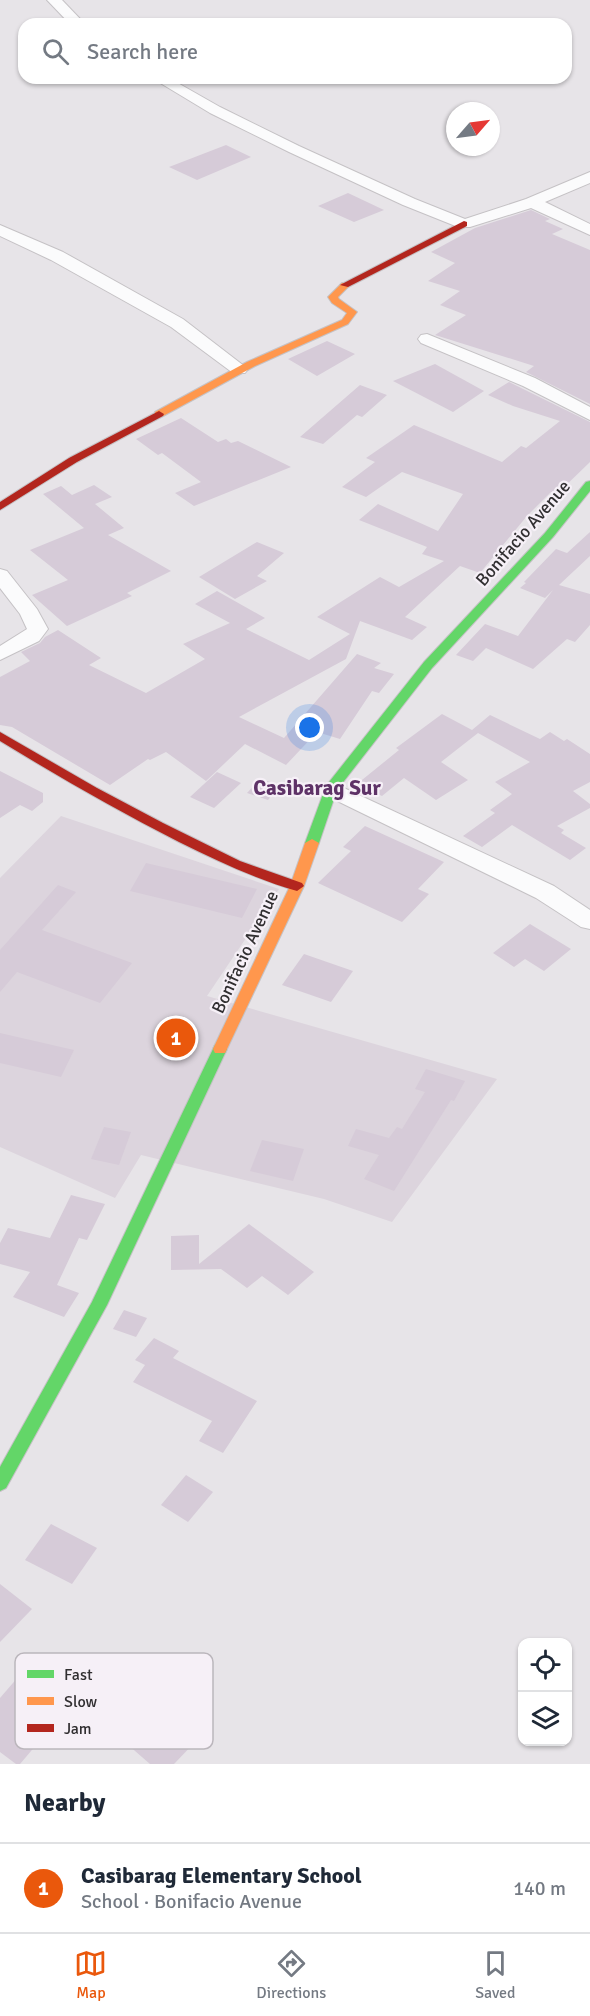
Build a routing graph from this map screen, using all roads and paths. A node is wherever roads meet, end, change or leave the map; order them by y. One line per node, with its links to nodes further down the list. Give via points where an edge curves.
1 (54, 0): 2 (street)
2 (72, 18)
3 (170, 84): 6 (street, via 294,148)
4 (590, 177): 5 (street)
5 (532, 202): 6 (street); 8 (street)
6 (464, 224): 10 (street, via 336,292 335,301 352,312 345,322)
7 (0, 230): 10 (street, via 57,256 177,323)
8 (590, 230)
9 (427, 339): 11 (street, via 529,382)
10 (239, 369): 13 (street, via 73,460)
11 (590, 414)
12 (590, 485): 17 (street, Bonifacio Avenue, via 428,665)
13 (0, 507)
14 (0, 575): 15 (street, via 38,629 33,637)
15 (0, 654)
16 (0, 736): 18 (street, via 158,826 235,864)
17 (331, 789): 18 (street, Bonifacio Avenue); 19 (street, via 545,892)
18 (297, 886): 20 (street, Bonifacio Avenue, via 99,1305)
19 (590, 921)
20 (0, 1483)

